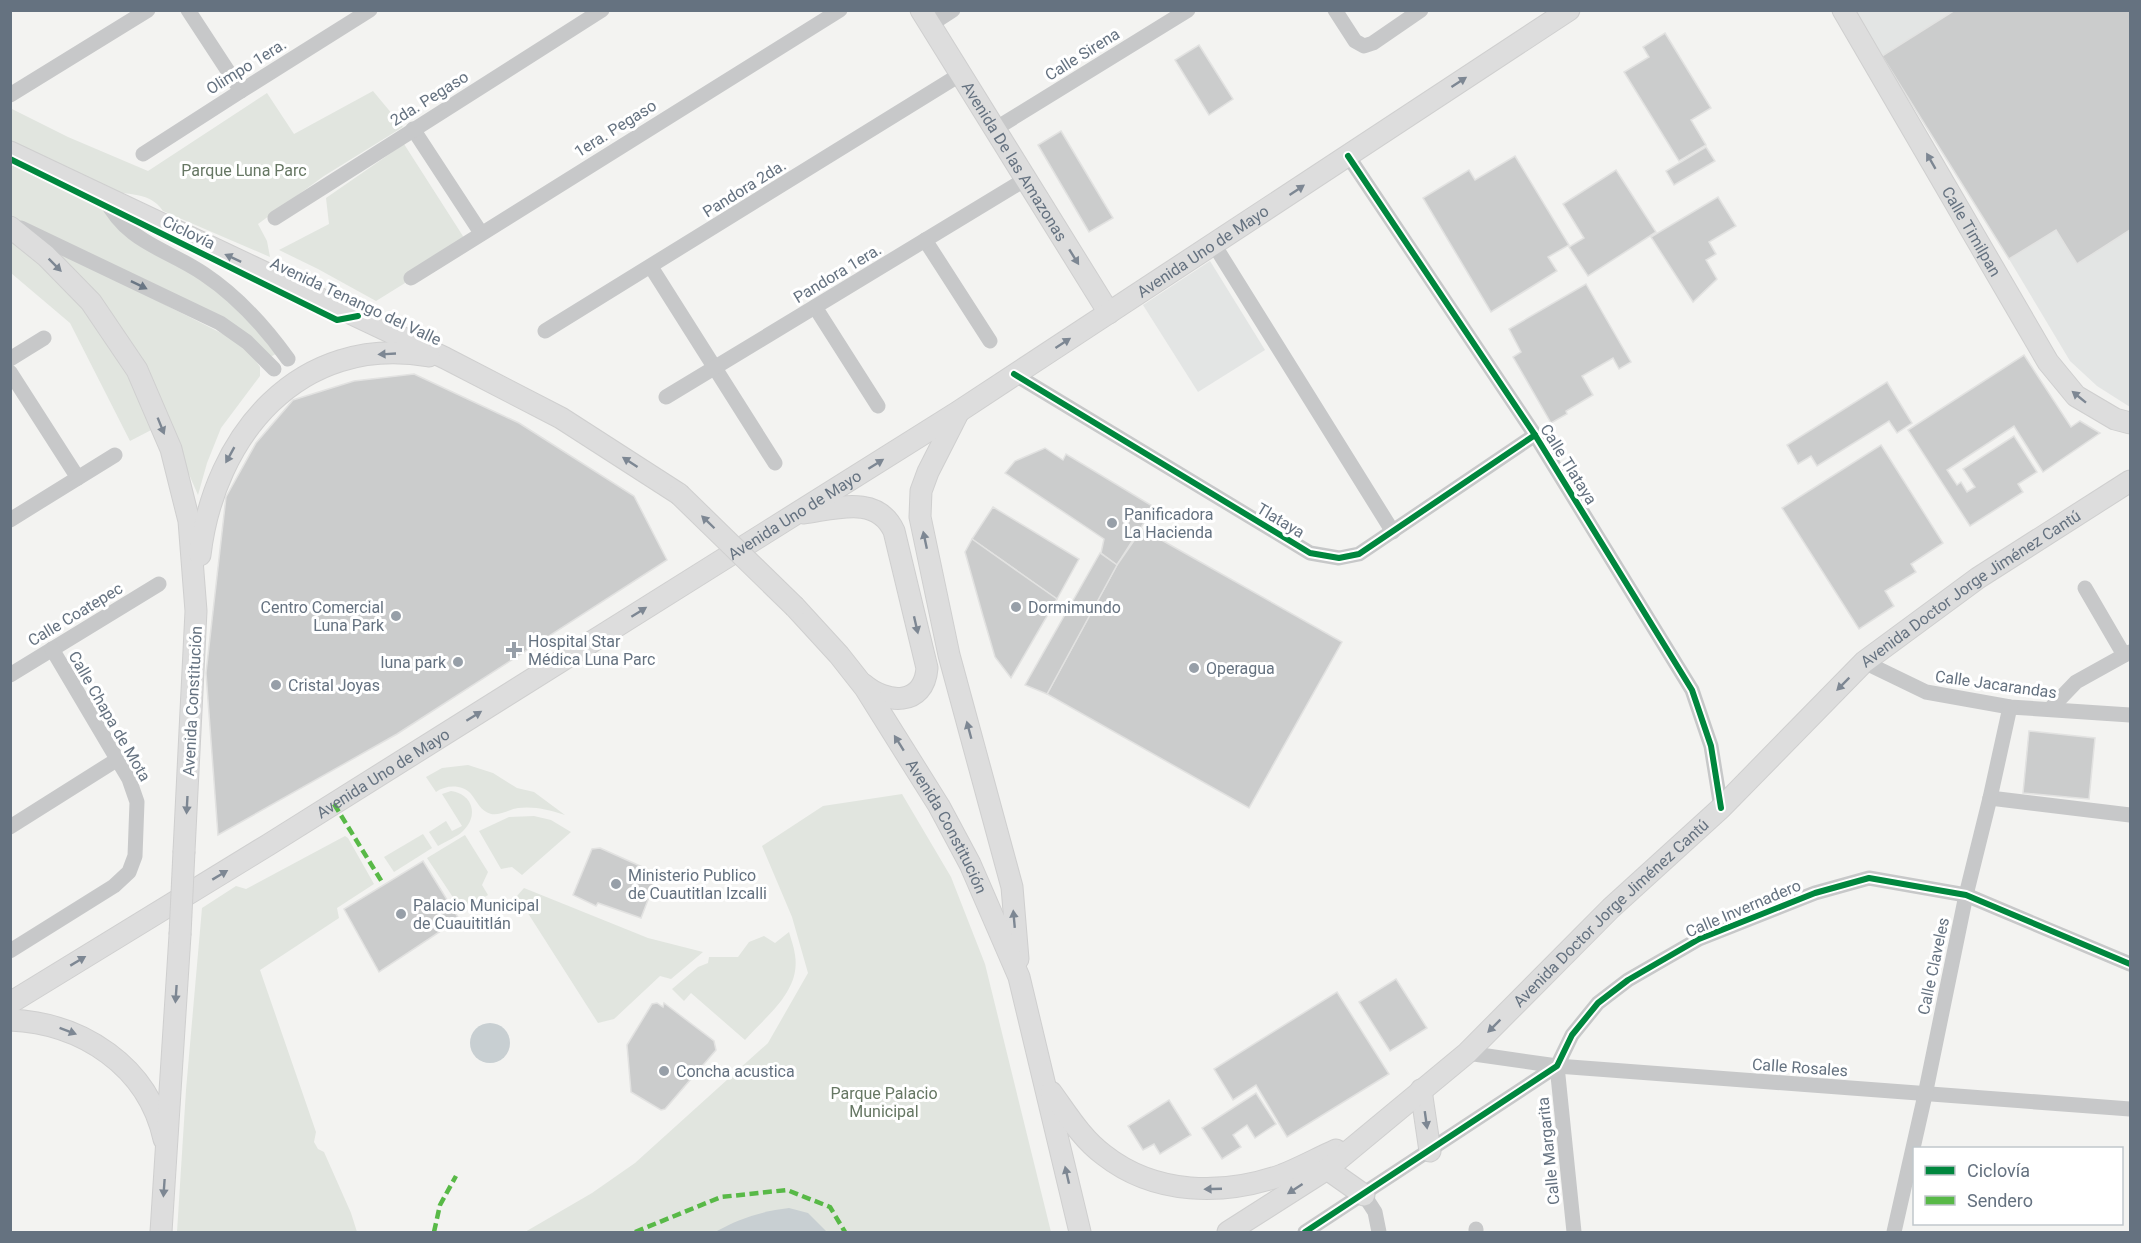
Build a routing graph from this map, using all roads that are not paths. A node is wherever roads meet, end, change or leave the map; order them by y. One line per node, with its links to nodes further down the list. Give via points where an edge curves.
1 (148, 10): 15 (street)
2 (188, 10): 14 (street)
3 (370, 10): 14 (street, Olimpo 1era.)
4 (602, 10): 16 (street, 2da. Pegaso)
5 (840, 10): 25 (street, 1era. Pegaso)
6 (953, 10): 12 (street)
7 (1188, 10): 17 (street, Calle Sirena)
8 (1335, 10): 9 (street, via 1355,41 1364,46)
9 (1422, 10)
10 (1569, 10): 20 (main road, Avenida Uno de Mayo, one-way to 10)
11 (1843, 10): 45 (main road, Calle Timilpan, one-way to 11, via 2115,419 2076,396 2048,362)
12 (926, 18): 13 (main road, Avenida De las Amazonas)
13 (961, 74): 17 (main road, Avenida De las Amazonas); 28 (street, Pandora 2da.)
14 (241, 91): 19 (street, Olimpo 1era.)
15 (10, 95)
16 (413, 129): 23 (street, 2da. Pegaso); 25 (street)
17 (995, 129): 21 (main road, Avenida De las Amazonas)
18 (10, 152): 22 (main road, Avenida Tenango del Valle)
19 (143, 154)
20 (1348, 156): 27 (main road, Avenida Uno de Mayo, one-way to 20); 46 (street, Calle Tlataya)
21 (1026, 179): 26 (street, Pandora 1era.); 31 (main road, Avenida De las Amazonas, one-way to 31)
22 (104, 197): 35 (main road, Avenida Tenango del Valle, one-way to 22); 37 (street, via 132,234 183,261 225,290 264,328)
23 (275, 218)
24 (10, 225): 39 (street, one-way to 39, via 220,323 247,342); 57 (main road, Avenida Constitución, one-way to 57, via 91,302 137,370 171,449 189,521)
25 (481, 233): 29 (street, 1era. Pegaso)
26 (925, 240): 30 (street, Pandora 1era.); 34 (street)
27 (1214, 243): 31 (main road, Avenida Uno de Mayo); 54 (street)
28 (651, 267): 32 (street, Pandora 2da.); 38 (street)
29 (411, 278)
30 (815, 307): 38 (street, Pandora 1era.); 43 (street)
31 (1109, 313): 41 (main road, Avenida Uno de Mayo, one-way to 31)
32 (545, 331)
33 (44, 338): 36 (street)
34 (990, 341)
35 (445, 358): 51 (main road, Avenida Tenango del Valle, one-way to 35, via 561,418); 57 (main road, one-way to 57, via 386,353 346,360 308,375 274,398 242,434 212,497 201,549)
36 (10, 359)
37 (288, 359)
38 (715, 368): 42 (street, Pandora 1era.); 48 (street)
39 (274, 369)
40 (10, 372): 49 (street)
41 (1014, 374): 44 (main road, Avenida Uno de Mayo); 54 (street, Tlataya, via 1310,553 1339,558 1359,554)
42 (666, 397)
43 (878, 406)
44 (958, 412): 52 (main road, Avenida Uno de Mayo, one-way to 44); 74 (main road, one-way to 44, via 1012,887 949,655 920,517 921,491)
45 (2130, 423)
46 (1535, 435): 54 (street, Tlataya); 68 (street, Calle Tlataya, via 1692,690 1711,746)
47 (115, 454): 49 (street)
48 (775, 463)
49 (78, 478): 53 (street)
50 (2130, 481): 60 (main road, Avenida Doctor Jorge Jiménez Cantú, via 1978,578)
51 (679, 494): 62 (main road, Avenida Constitución, one-way to 51, bridge, via 795,607)
52 (797, 514): 62 (main road, one-way to 62, via 862,506 882,514 894,531 926,675 917,692 901,699 873,692); 75 (main road, Avenida Uno de Mayo, one-way to 52)
53 (10, 520)
54 (1393, 532)
55 (159, 584): 58 (street, Calle Coatepec)
56 (2085, 588): 59 (street)
57 (196, 611): 87 (main road, Avenida Constitución, one-way to 87, bridge)
58 (52, 649): 61 (street, Calle Coatepec); 66 (street, Calle Chapa de Mota)
59 (2127, 653): 64 (street, via 2076,682)
60 (1864, 662): 63 (street, Calle Jacarandas, via 1926,693); 68 (main road, Avenida Doctor Jorge Jiménez Cantú, one-way to 68)
61 (10, 675)
62 (858, 679): 74 (main road, Avenida Constitución, one-way to 62, via 960,844)
63 (2010, 707): 64 (street, Calle Jacarandas); 67 (street, Calle Claveles)
64 (2050, 710): 65 (street, Calle Jacarandas)
65 (2130, 715)
66 (118, 759): 70 (street); 72 (street, Calle Chapa de Mota, via 137,802 135,856 129,872 114,886)
67 (1990, 798): 69 (street); 71 (street, Calle Claveles)
68 (1720, 808): 77 (main road, Avenida Doctor Jorge Jiménez Cantú, one-way to 77, via 1611,908)
69 (2130, 815)
70 (10, 827)
71 (1966, 895): 73 (street, Calle Invernadero); 78 (street, Calle Invernadero, via 1869,878 1815,893 1699,939 1628,980 1598,1003 1572,1035); 81 (street, Calle Claveles)
72 (10, 951)
73 (2130, 964)
74 (1019, 977): 79 (main road, Avenida Constitución)
75 (10, 1003)
76 (10, 1020): 87 (main road, one-way to 87, via 64,1029 112,1056 148,1100 163,1135)
77 (1467, 1053): 78 (street, Calle Rosales); 80 (main road, Avenida Doctor Jorge Jiménez Cantú)
78 (1557, 1066): 81 (street, Calle Rosales); 86 (street); 95 (street, Calle Margarita)
79 (1046, 1083): 83 (main road, one-way to 79, via 1283,1175 1248,1185 1211,1190 1173,1186 1138,1175 1103,1155 1074,1124); 91 (main road, Avenida Constitución, one-way to 79)
80 (1421, 1090): 83 (main road, Avenida Doctor Jorge Jiménez Cantú); 86 (main road, one-way to 86)
81 (1925, 1095): 82 (street, Calle Rosales); 84 (street, Calle Claveles)
82 (2130, 1109)
83 (1366, 1135): 88 (main road, Avenida Doctor Jorge Jiménez Cantú)
84 (1913, 1147)
85 (1913, 1148): 96 (street, Calle Claveles)
86 (1430, 1151): 89 (street)
87 (166, 1154): 90 (main road, Avenida Constitución, one-way to 90)
88 (1327, 1168): 89 (main road); 92 (main road, Avenida Doctor Jorge Jiménez Cantú, one-way to 92)
89 (1364, 1195): 93 (street); 94 (street, via 1375,1212)
90 (161, 1233)
91 (1080, 1233)
92 (1228, 1233)
93 (1305, 1233)
94 (1379, 1233)
95 (1574, 1233)
96 (1894, 1233)

